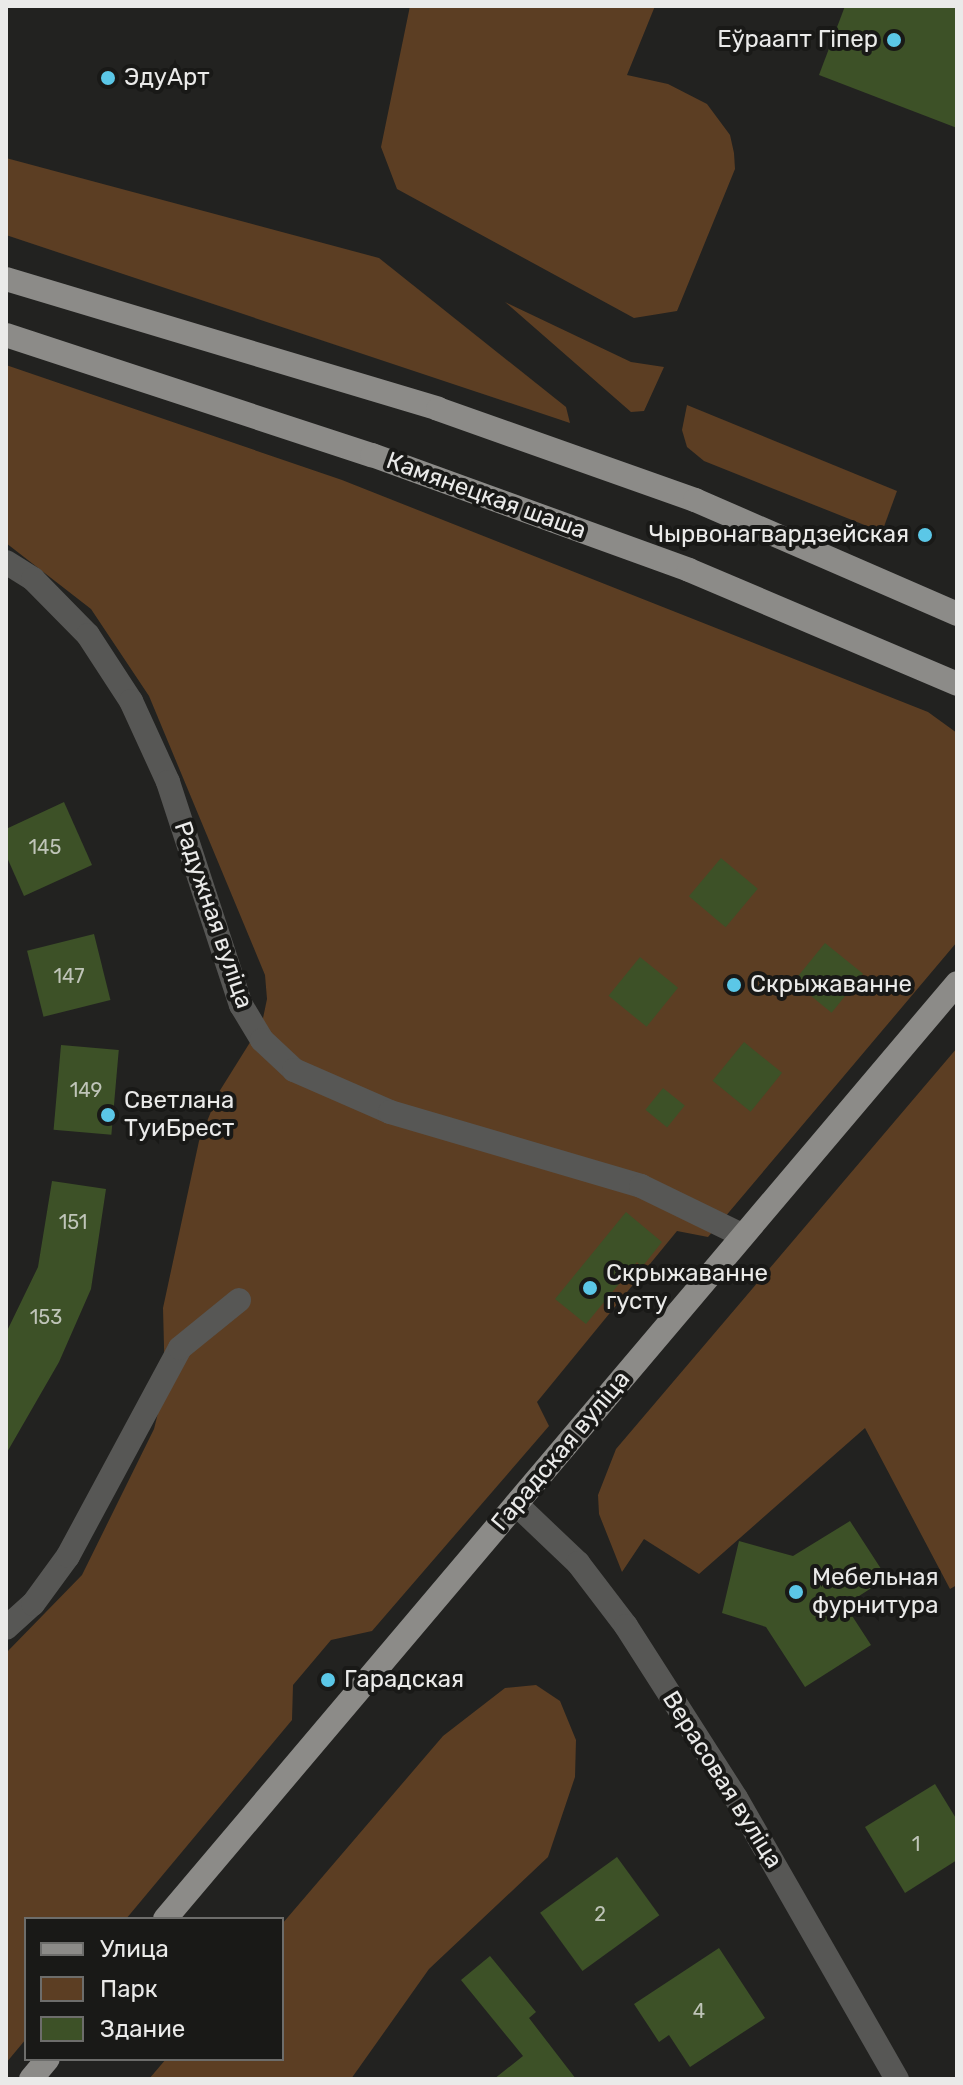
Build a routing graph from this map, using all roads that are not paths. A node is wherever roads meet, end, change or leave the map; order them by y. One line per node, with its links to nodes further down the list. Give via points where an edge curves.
1 (6, 279): 4 (main road, via 438,409 695,500)
2 (6, 335): 5 (main road, Камянецкая шаша, via 357,449 689,570)
3 (6, 562): 7 (street, Радужная вуліца, via 33,579 88,635 131,701 168,782 241,1005 262,1040 294,1070 390,1112 641,1186)
4 (957, 614)
5 (957, 684)
6 (957, 983): 7 (main road, Гарадская вуліца)
7 (742, 1235): 9 (main road, Гарадская вуліца)
8 (239, 1300): 10 (street, via 180,1348 68,1556 33,1604)
9 (516, 1504): 11 (main road, Гарадская вуліца); 14 (street, Верасовая вуліца, via 578,1563 626,1626 736,1798)
10 (6, 1628)
11 (167, 1917)
12 (46, 2061): 13 (main road)
13 (31, 2079)
14 (897, 2079)

